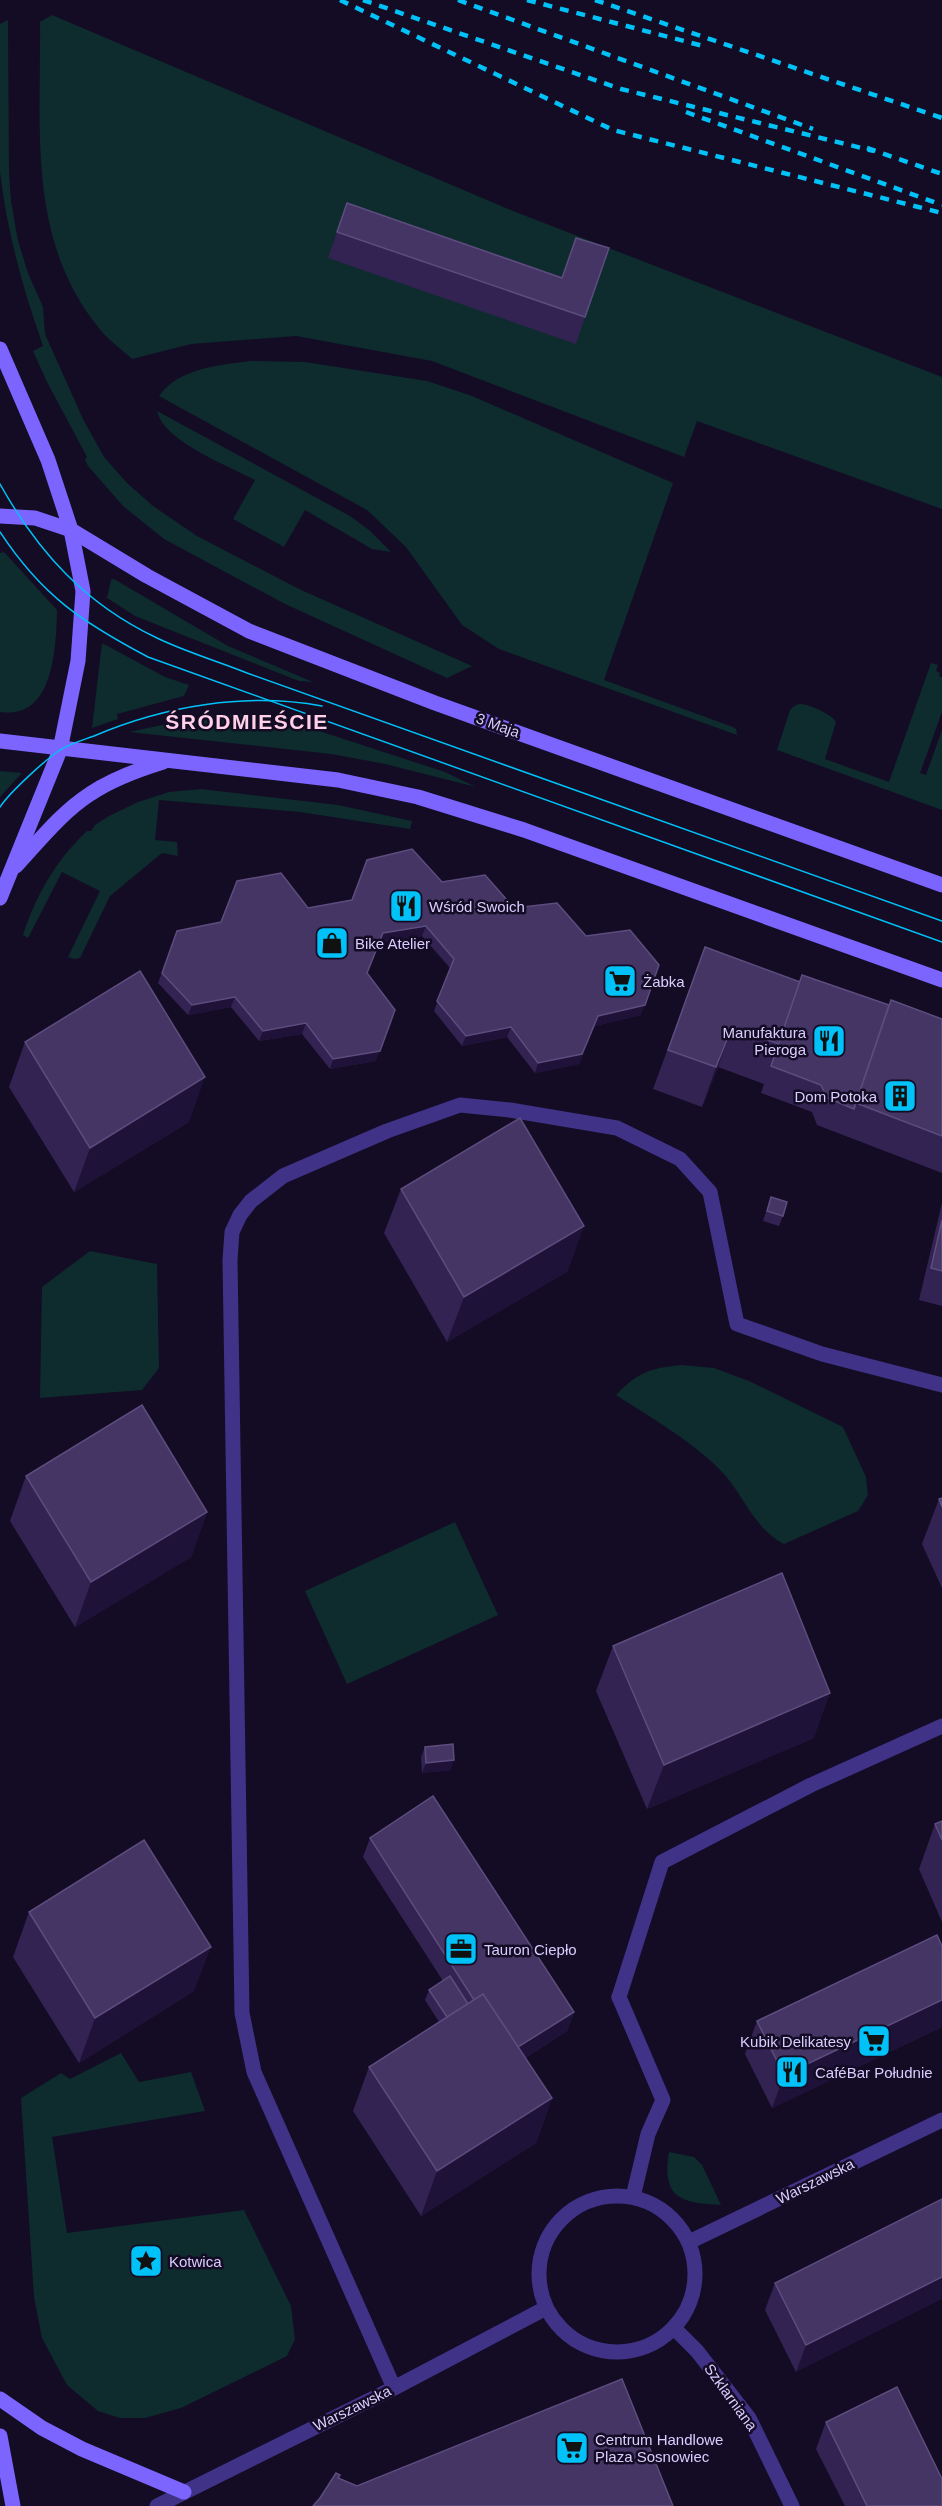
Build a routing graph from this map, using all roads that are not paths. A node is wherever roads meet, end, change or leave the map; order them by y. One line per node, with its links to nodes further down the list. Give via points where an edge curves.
1 (0, 349): 3 (main road, via 48,460)
2 (0, 516): 3 (main road, 3 Maja, via 35,518)
3 (70, 530): 5 (main road, via 83,591 82,620); 8 (main road, 3 Maja, via 249,631 435,703)
4 (0, 741): 5 (main road)
5 (60, 750): 6 (main road); 7 (main road)
6 (168, 760): 7 (main road, via 137,770 88,795); 10 (main road, via 338,780 418,797 544,837)
7 (9, 874): 9 (main road)
8 (942, 885)
9 (0, 898)
10 (942, 980)
11 (942, 1385): 18 (street, via 822,1354 737,1324 710,1192 680,1159 617,1128 460,1105 387,1131 283,1176 240,1215 232,1232 242,2013 254,2072)
12 (942, 1726): 14 (street, via 811,1785 662,1862 619,1997 663,2100 648,2133)
13 (942, 2120): 15 (street, Warszawska)
14 (633, 2197): 15 (street, via 656,2205 676,2221); 16 (street, via 604,2195 576,2206 555,2225 542,2251 539,2270)
15 (689, 2242): 17 (street, via 695,2264 694,2288 687,2310)
16 (546, 2308): 17 (street, via 561,2329 581,2344 605,2351 630,2352 654,2343); 18 (street, Warszawska)
17 (674, 2328): 24 (street, Szklarniana, via 749,2418)
18 (394, 2388): 21 (street, Warszawska)
19 (0, 2399): 21 (main road, via 82,2449)
20 (0, 2436): 22 (main road)
21 (184, 2492): 23 (street, Warszawska)
22 (13, 2506)
23 (157, 2506)
24 (792, 2506)

